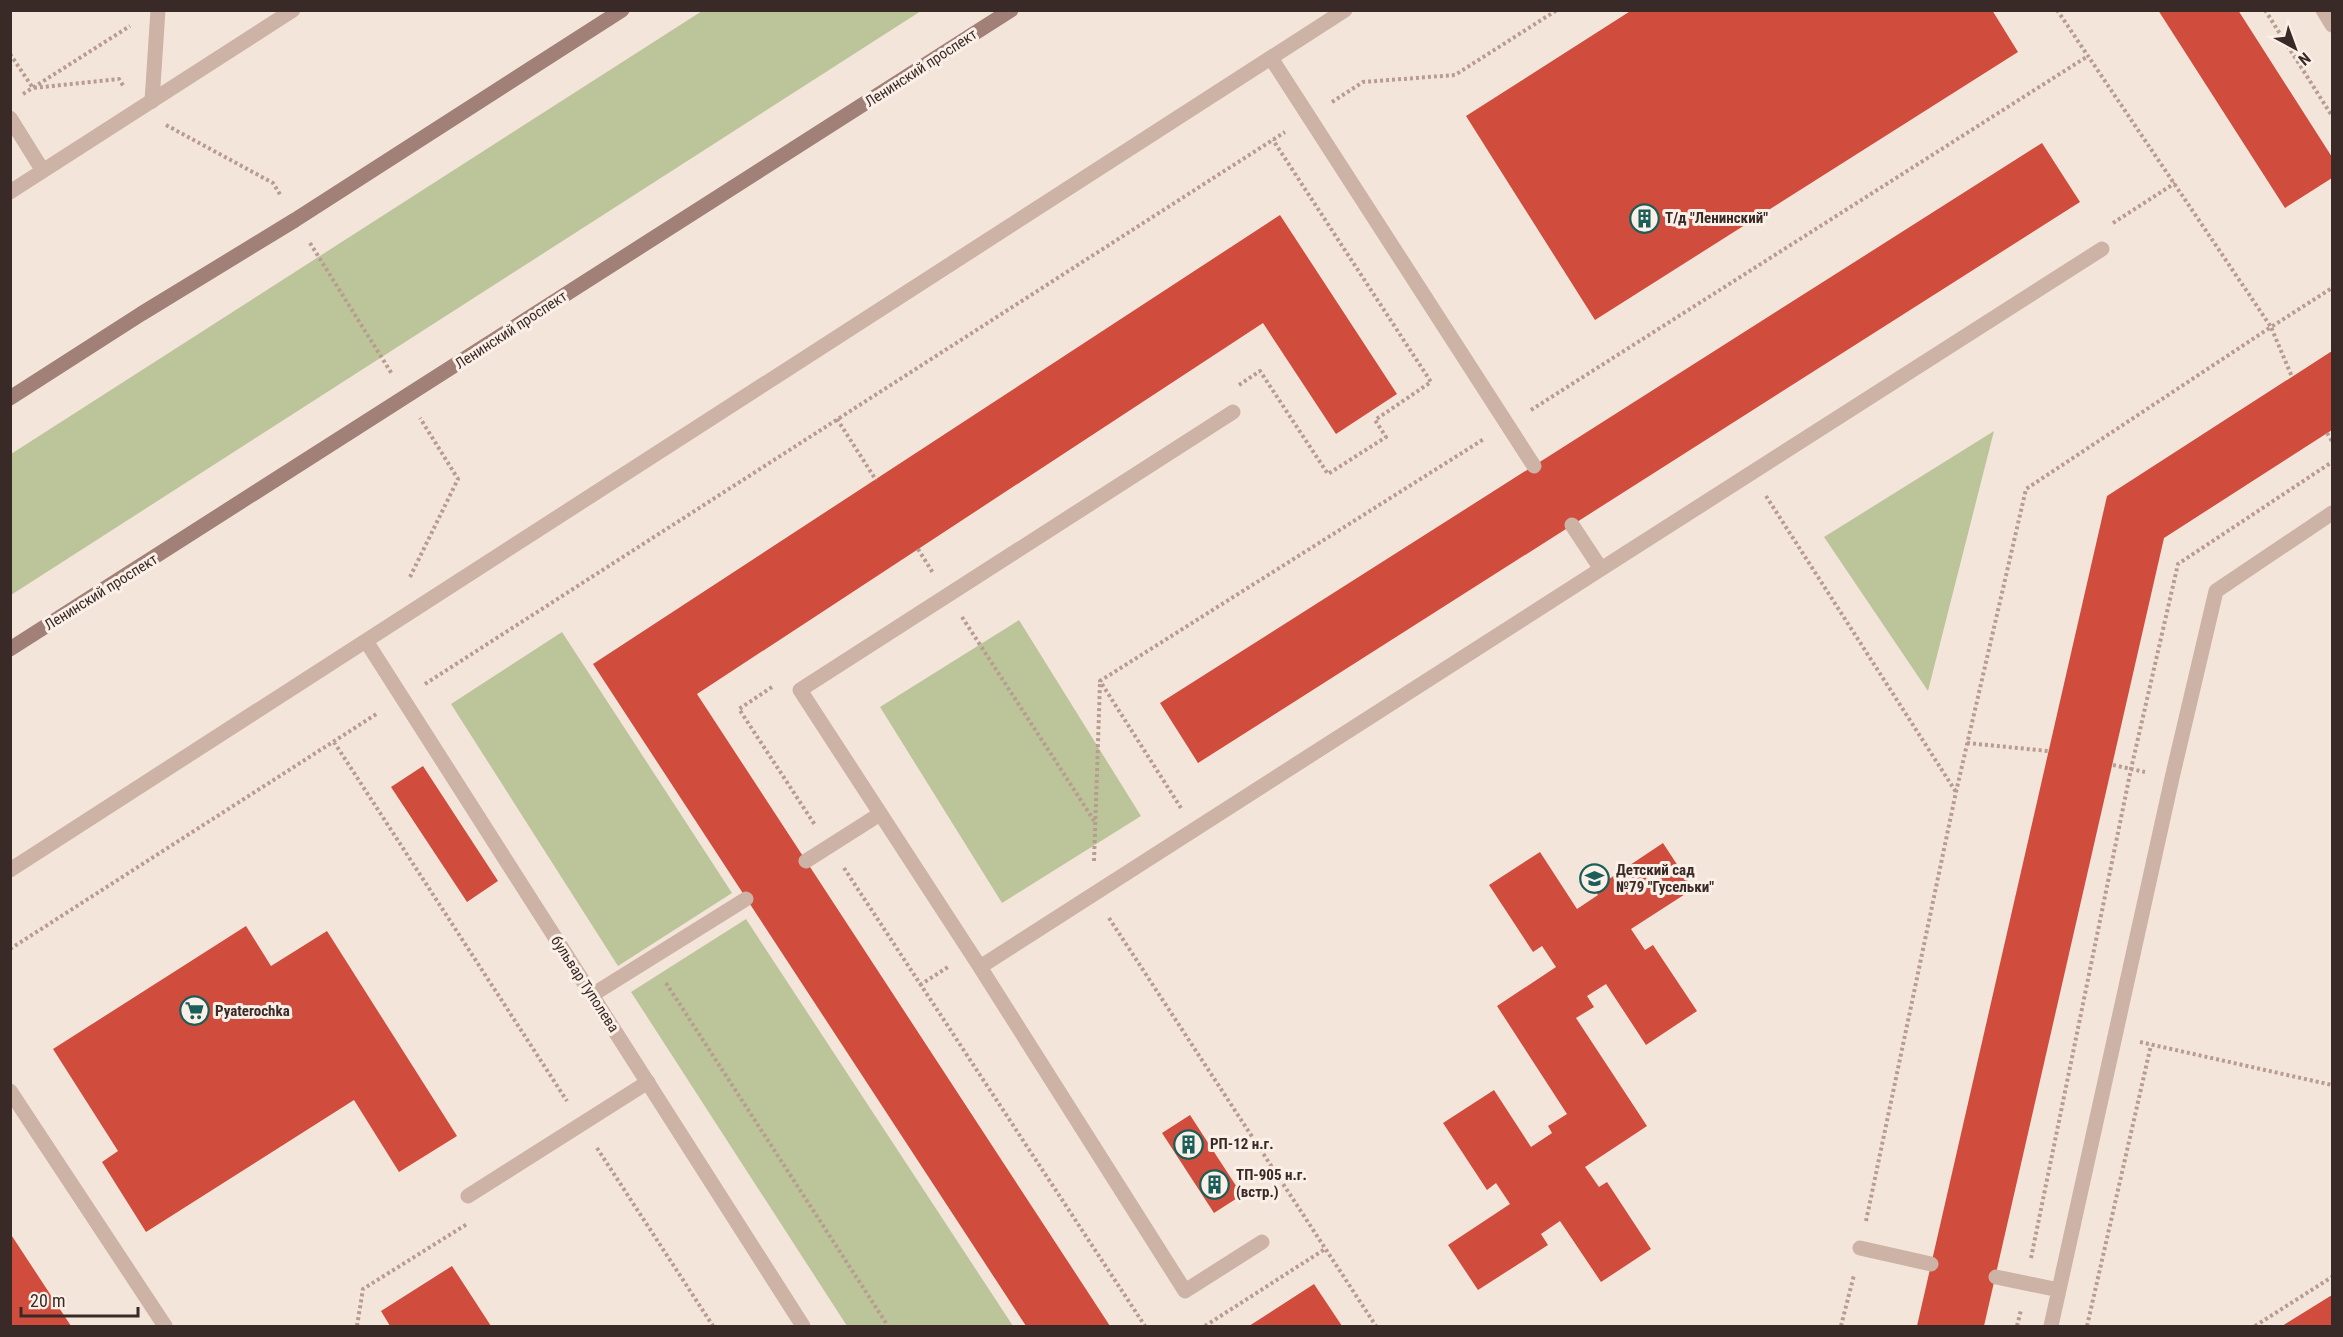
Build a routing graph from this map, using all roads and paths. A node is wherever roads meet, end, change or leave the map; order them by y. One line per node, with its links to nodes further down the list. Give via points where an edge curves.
1 (158, 10): 16 (street)
2 (294, 10): 16 (street)
3 (622, 10): 23 (main road)
4 (1011, 10): 29 (main road, Ленинский проспект)
5 (1345, 10): 13 (street)
6 (1557, 10): 18 (path, via 1455,75 1363,82)
7 (2057, 10): 26 (path)
8 (2265, 10): 17 (path)
9 (2323, 10): 11 (street)
10 (133, 23): 14 (path)
11 (2332, 25)
12 (10, 54): 14 (path)
13 (1271, 58): 18 (street); 44 (street)
14 (33, 88): 15 (path); 16 (path, via 119,79)
15 (18, 97)
16 (145, 105): 21 (street); 23 (path, via 273,183)
17 (2332, 116)
18 (1309, 117): 20 (path); 35 (street)
19 (10, 118): 21 (street)
20 (1274, 140): 28 (path, via 1431,382 1375,420 1386,437 1328,474 1260,371); 32 (path)
21 (43, 171): 22 (street)
22 (10, 192)
23 (295, 220): 29 (path); 30 (main road)
24 (2102, 249): 36 (street)
25 (2332, 288): 26 (path)
26 (2271, 327): 27 (path); 50 (path, via 2025,489)
27 (2292, 377)
28 (1230, 391)
29 (407, 397): 42 (path, via 458,479); 45 (main road, Ленинский проспект)
30 (10, 398)
31 (1233, 412): 43 (street)
32 (837, 419): 37 (path); 48 (path)
33 (2327, 433): 34 (path)
34 (2332, 441)
35 (1534, 466)
36 (1751, 473): 41 (street); 52 (path)
37 (876, 480)
38 (2332, 513): 65 (street, via 2216,591)
39 (1572, 525): 41 (street)
40 (918, 549): 43 (path)
41 (1601, 569): 58 (street)
42 (406, 586)
43 (947, 595): 53 (street, via 800,690); 54 (path)
44 (366, 641): 48 (street, бульвар Туполева); 57 (street)
45 (10, 649)
46 (1100, 681): 54 (path)
47 (778, 683): 55 (path, via 739,709)
48 (402, 698): 49 (path); 63 (street, бульвар Туполева)
49 (334, 742): 60 (path); 70 (path)
50 (1966, 743): 51 (path); 52 (path)
51 (2048, 751)
52 (1956, 792): 74 (path)
53 (880, 814): 55 (street); 61 (street)
54 (1095, 823): 58 (path)
55 (829, 847): 56 (street); 85 (path)
56 (806, 861)
57 (10, 870)
58 (1093, 894): 61 (street); 75 (path)
59 (746, 899): 63 (street)
60 (10, 949)
61 (980, 967): 73 (street, via 1185,1291)
62 (664, 979): 84 (path)
63 (592, 995): 67 (street, бульвар Туполева)
64 (2078, 1029): 65 (path)
65 (2115, 1037): 66 (path); 79 (street)
66 (2151, 1045): 68 (path); 90 (path)
67 (648, 1082): 70 (street); 83 (street, бульвар Туполева)
68 (2332, 1085)
69 (10, 1091): 80 (street)
70 (581, 1124): 71 (street); 82 (path)
71 (468, 1196)
72 (474, 1220): 81 (path, via 363,1289)
73 (1262, 1242)
74 (1860, 1248): 76 (street); 88 (path)
75 (1325, 1249): 86 (path); 87 (path)
76 (1932, 1264)
77 (1996, 1277): 79 (street)
78 (2332, 1277): 91 (path)
79 (2059, 1290): 89 (street)
80 (165, 1326)
81 (357, 1326)
82 (713, 1326)
83 (803, 1326)
84 (888, 1326)
85 (1145, 1326)
86 (1205, 1326)
87 (1376, 1326)
88 (1841, 1326)
89 (2050, 1326)
90 (2087, 1326)
91 (2255, 1326)

